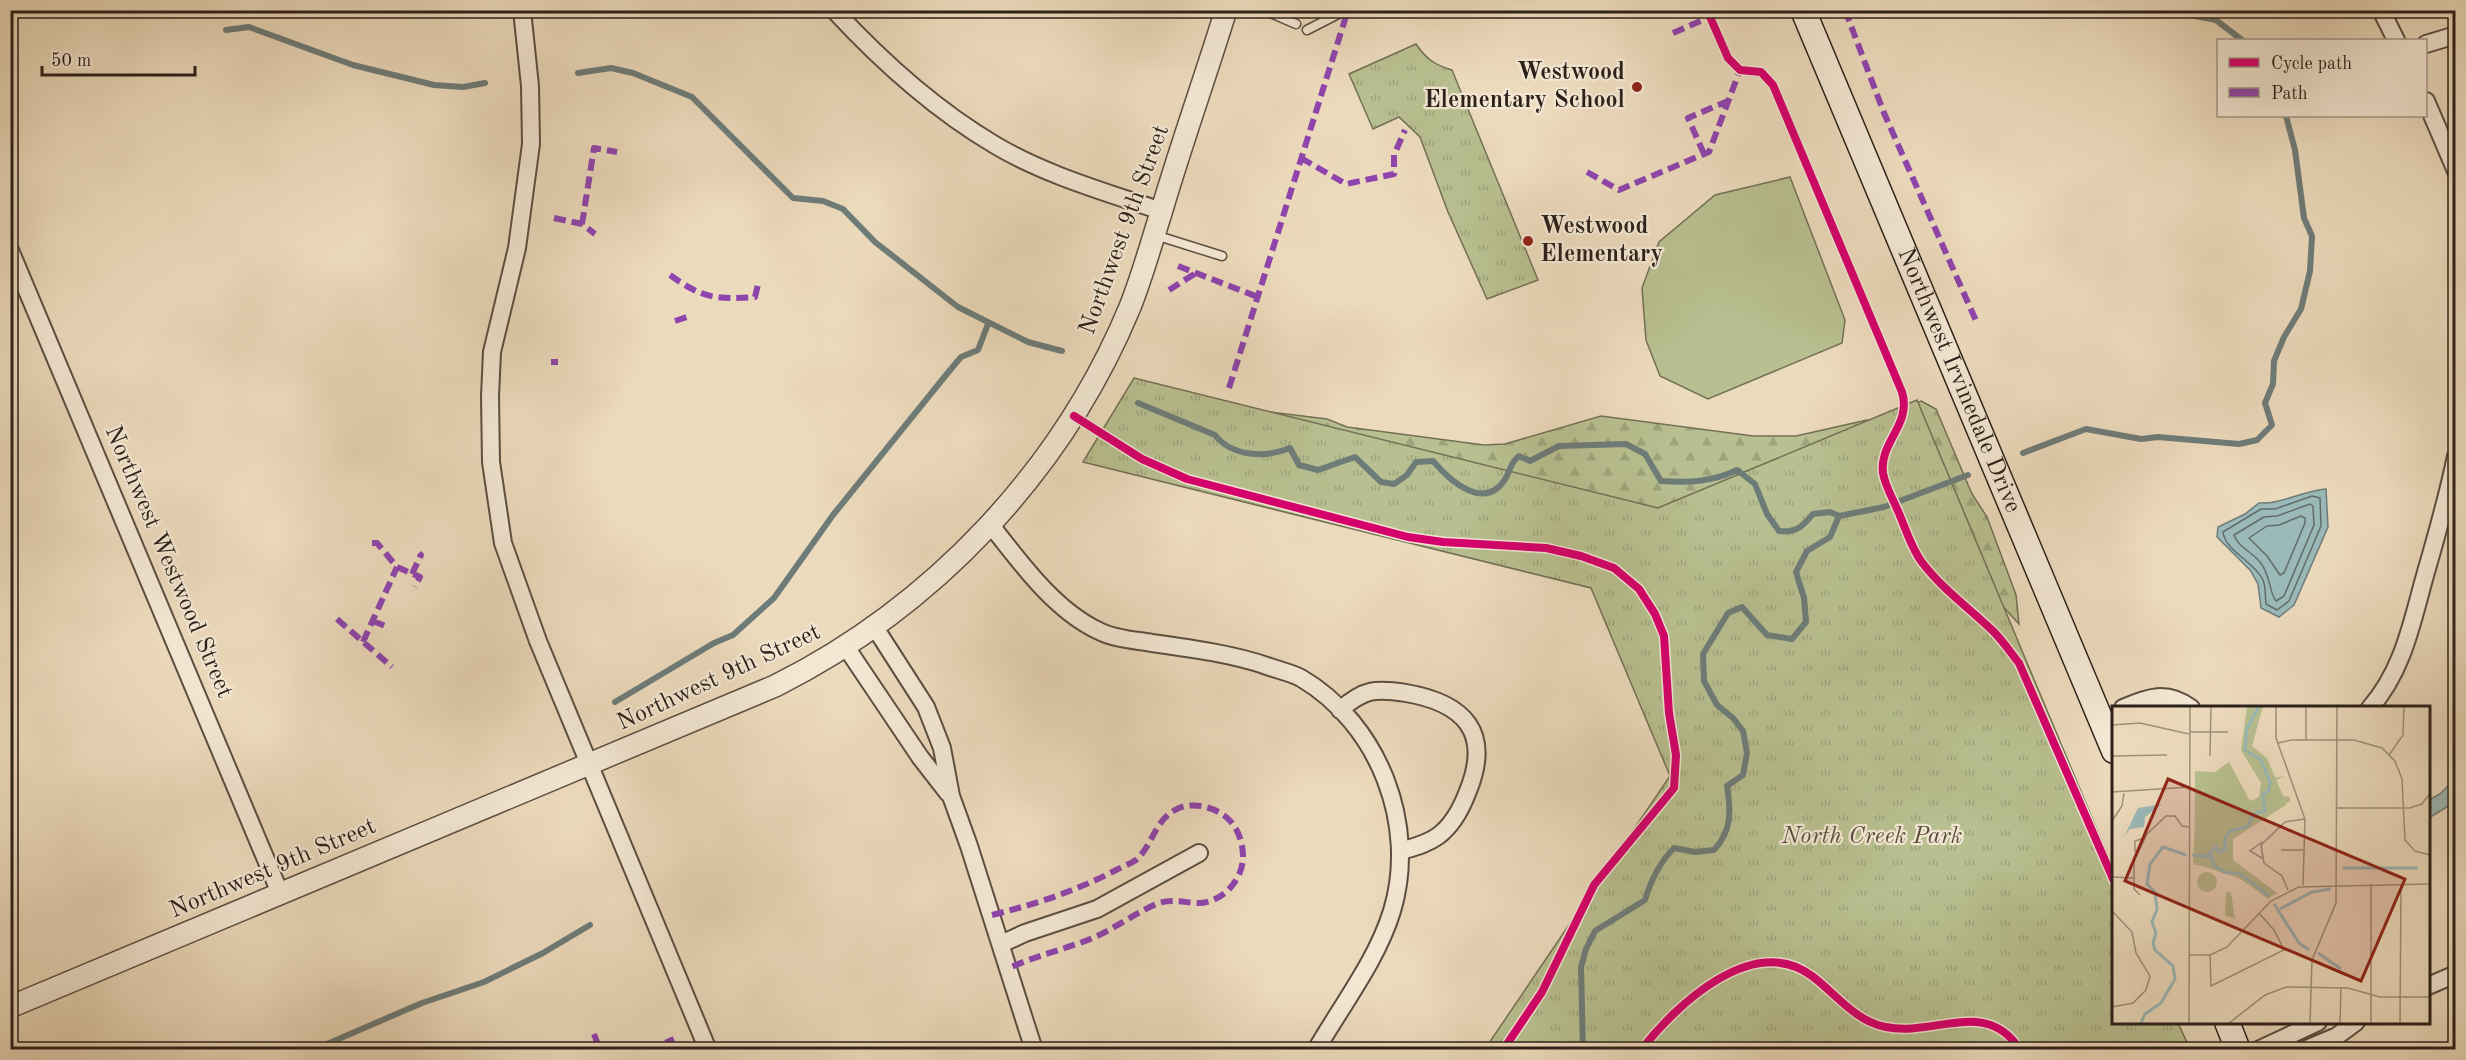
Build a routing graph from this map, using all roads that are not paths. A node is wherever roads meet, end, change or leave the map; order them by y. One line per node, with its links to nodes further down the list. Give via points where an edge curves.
1 (522, 10): 29 (street, via 531,144 517,248 492,352 491,462 503,543 517,590)
2 (834, 10): 15 (street, via 863,42 925,97 997,146 1048,170)
3 (1226, 10): 15 (street, Northwest 9th Street)
4 (1264, 10): 8 (lane)
5 (1347, 10): 9 (lane)
6 (1803, 10): 27 (main road, Northwest Irvinedale Drive)
7 (2381, 10): 11 (street)
8 (1296, 24)
9 (1307, 30)
10 (2456, 35): 12 (street)
11 (2396, 39)
12 (2427, 44)
13 (2427, 103): 14 (street)
14 (2456, 171)
15 (1161, 211): 16 (street, Northwest 9th Street)
16 (1155, 235): 18 (lane); 20 (street, Northwest 9th Street, via 1130,307 1074,417)
17 (10, 250): 33 (street, Northwest Westwood Street)
18 (1222, 256)
19 (2456, 456): 25 (street, via 2404,648 2384,691)
20 (990, 524): 21 (street, Northwest 9th Street, via 944,571); 26 (street, via 1064,608 1100,632 1264,665 1301,678)
21 (874, 626): 22 (street, Northwest 9th Street); 30 (street, via 926,707 942,748)
22 (846, 647): 29 (street, Northwest 9th Street, via 775,686); 30 (street)
23 (2128, 706): 24 (street, via 2161,696 2175,698)
24 (2188, 706)
25 (2372, 706)
26 (1340, 710): 31 (street, via 1379,763 1394,806); 31 (street, via 1356,696 1371,690 1412,694 1445,703 1474,734 1479,753 1463,803 1441,834)
27 (2106, 714): 28 (main road, Northwest Irvinedale Drive)
28 (2112, 742)
29 (590, 764): 33 (street, Northwest 9th Street); 41 (street)
30 (951, 796): 34 (street)
31 (1401, 851): 43 (street, via 1392,910 1378,946)
32 (1199, 853): 34 (street, via 1097,909)
33 (280, 893): 37 (street, Northwest 9th Street)
34 (1002, 944): 42 (street)
35 (2456, 974): 36 (street)
36 (2430, 985)
37 (12, 1001)
38 (2227, 1024): 44 (main road)
39 (2317, 1024): 45 (street)
40 (2355, 1024): 46 (street)
41 (708, 1050)
42 (1034, 1050)
43 (1316, 1050)
44 (2238, 1050)
45 (2258, 1050)
46 (2304, 1050)

